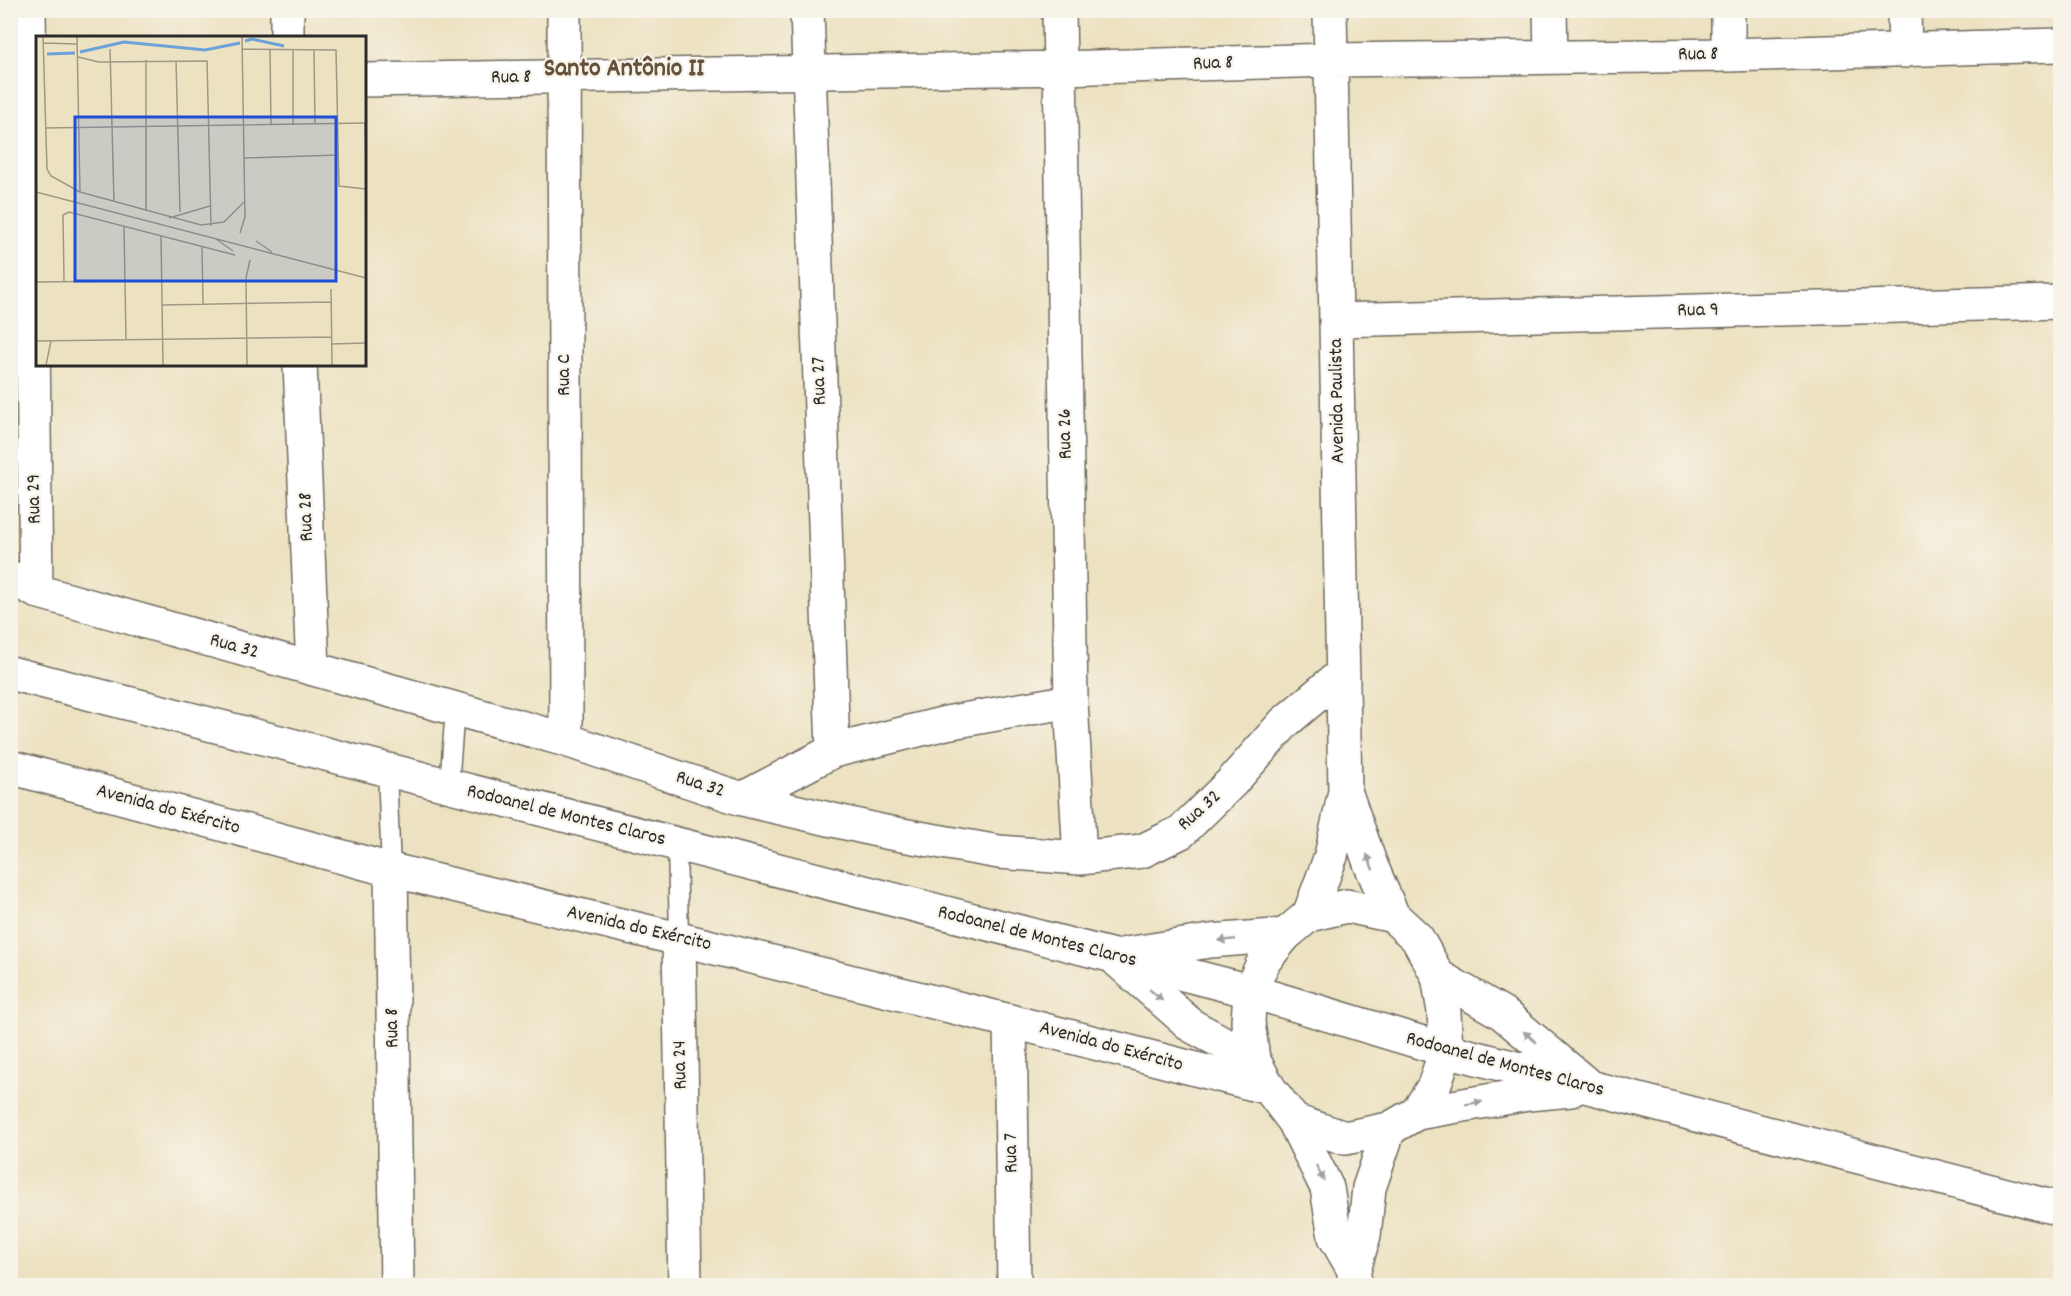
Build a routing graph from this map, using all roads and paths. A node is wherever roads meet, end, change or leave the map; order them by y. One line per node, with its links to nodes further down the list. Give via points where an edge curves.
1 (30, 10): 20 (street, Rua 29)
2 (287, 10): 10 (street)
3 (564, 10): 18 (street, Rua C)
4 (807, 10): 17 (street, Rua 27)
5 (1059, 10): 16 (street, Rua 26)
6 (1330, 10): 15 (street, Avenida Paulista)
7 (1550, 10): 14 (street)
8 (1728, 10): 13 (street)
9 (1904, 10): 12 (street)
10 (288, 36)
11 (2061, 45): 12 (street, Rua 8)
12 (1905, 51): 13 (street, Rua 8)
13 (1728, 55): 14 (street, Rua 8)
14 (1551, 57): 15 (street, Rua 8)
15 (1331, 60): 16 (street, Rua 8); 22 (street, Avenida Paulista)
16 (1060, 68): 17 (street, Rua 8); 28 (street, Rua 26)
17 (808, 71): 18 (street, Rua 8); 31 (street, Rua 27)
18 (564, 76): 19 (street, Rua 8); 30 (street, Rua C)
19 (366, 80)
20 (26, 85): 24 (street, Rua 29)
21 (2061, 302): 22 (street, Rua 9)
22 (1336, 320): 27 (street, Avenida Paulista)
23 (300, 366): 25 (street, Rua 28)
24 (23, 584): 25 (street, Rua 32)
25 (313, 669): 29 (street, Rua 32)
26 (10, 673): 33 (street, Rodoanel de Montes Claros)
27 (1343, 673): 35 (street, Avenida Paulista); 38 (street, Rua 32, via 1286,722 1181,832 1142,851)
28 (1071, 701): 31 (street, via 946,723); 38 (street, Rua 26)
29 (455, 709): 30 (street, Rua 32); 34 (lane)
30 (566, 740): 36 (street, Rua 32)
31 (833, 751): 36 (street)
32 (10, 767): 39 (street, Avenida do Exército)
33 (387, 770): 34 (street, Rodoanel de Montes Claros); 39 (lane, Rua 8)
34 (449, 785): 37 (street, Rodoanel de Montes Claros)
35 (1345, 791): 40 (street, Avenida Paulista, one-way to 35); 41 (street, Avenida Paulista, via 1331,856)
36 (742, 799): 38 (street, Rua 32, via 885,832 987,850)
37 (677, 844): 42 (lane, Rua 24); 43 (street, Rodoanel de Montes Claros)
38 (1080, 858)
39 (391, 870): 42 (street, Avenida do Exército); 56 (street, Rua 8)
40 (1393, 916): 41 (street, via 1347,906); 44 (street, via 1417,938)
41 (1297, 925): 43 (street, one-way to 43); 45 (street, Avenida Paulista, via 1264,961)
42 (679, 939): 46 (street, Avenida do Exército); 57 (street, Rua 24)
43 (1113, 956): 45 (street, Rodoanel de Montes Claros); 48 (street, one-way to 48, via 1192,1026)
44 (1438, 976): 47 (street); 50 (street, one-way to 44, via 1502,1013)
45 (1250, 991): 47 (street, Rodoanel de Montes Claros); 48 (street)
46 (1010, 1021): 49 (street, Avenida do Exército); 58 (street, Rua 7)
47 (1446, 1050): 50 (street, Rodoanel de Montes Claros); 51 (street, via 1434,1086)
48 (1252, 1059): 49 (street)
49 (1269, 1088): 52 (street)
50 (1591, 1088): 51 (street, one-way to 50, via 1528,1094); 54 (street, Rodoanel de Montes Claros)
51 (1417, 1113): 53 (street)
52 (1294, 1121): 53 (street, via 1345,1138); 55 (street, one-way to 55, via 1327,1188 1335,1237)
53 (1389, 1129): 55 (street, via 1369,1188)
54 (2061, 1209)
55 (1354, 1278)
56 (397, 1286)
57 (685, 1286)
58 (1014, 1286)

